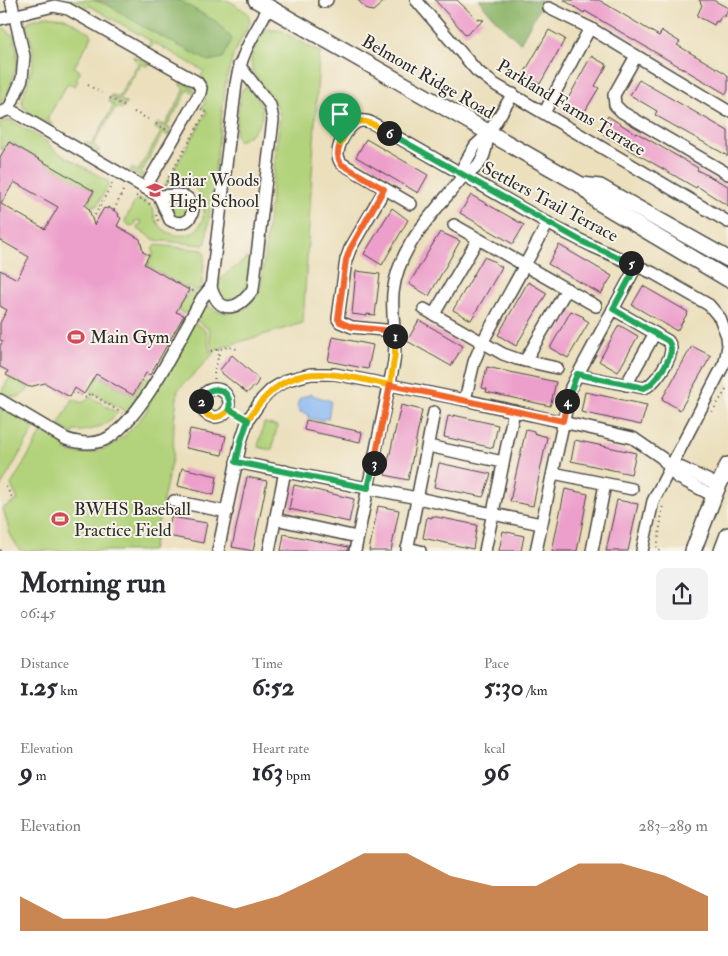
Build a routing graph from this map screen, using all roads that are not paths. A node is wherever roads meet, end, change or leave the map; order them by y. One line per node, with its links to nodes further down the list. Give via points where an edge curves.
1 (11, 0): 5 (street)
2 (416, 0): 10 (street, Parkland Farms Terrace, via 476,70)
3 (262, 4): 9 (street); 14 (main road, Belmont Ridge Road)
4 (549, 8): 7 (street)
5 (14, 14): 6 (street); 11 (street, via 24,56 22,79); 19 (street, via 54,6 68,9 197,82 200,93)
6 (0, 18)
7 (590, 28): 8 (street); 13 (street)
8 (636, 56): 12 (street); 15 (street, via 614,95 616,105 622,112)
9 (239, 65): 30 (street); 30 (street, via 270,105 273,120 256,268 253,289 237,306 219,304)
10 (513, 94): 13 (street, Parkland Farms Terrace); 14 (street)
11 (5, 111): 19 (street)
12 (728, 111)
13 (544, 113): 22 (street, Parkland Farms Terrace)
14 (488, 134): 16 (street, via 475,146 464,164); 17 (main road, Belmont Ridge Road)
15 (728, 174)
16 (464, 175): 18 (street, Settlers Trail Terrace, via 368,121 357,122 340,144 338,158 341,164); 23 (street, Settlers Trail Terrace); 34 (street, via 418,232 399,264 394,291)
17 (581, 185): 26 (main road, Belmont Ridge Road, via 600,187); 29 (main road, Belmont Ridge Road, via 598,202)
18 (384, 189): 21 (street, Settlers Trail Terrace); 34 (street, via 346,260 338,319 352,327)
19 (140, 192): 20 (street)
20 (158, 197)
21 (411, 204)
22 (728, 222)
23 (548, 223): 27 (street); 28 (street, Settlers Trail Terrace)
24 (454, 225): 25 (street)
25 (478, 239): 27 (street); 36 (street, via 429,312)
26 (728, 259)
27 (524, 264): 31 (street); 36 (street)
28 (637, 265): 33 (street); 53 (street, Settlers Trail Terrace, via 709,305 720,318 727,336 725,362)
29 (728, 278)
30 (211, 287): 42 (street, via 136,413 103,441 77,443 66,439)
31 (567, 289): 32 (street); 37 (street)
32 (596, 306)
33 (613, 309): 35 (street); 39 (street)
34 (394, 331): 40 (street, via 395,354)
35 (655, 333): 41 (street); 41 (street, via 670,344 670,355 650,386)
36 (482, 343): 37 (street); 43 (street)
37 (526, 361): 38 (street)
38 (557, 368)
39 (577, 374): 41 (street); 48 (street)
40 (390, 385): 43 (street); 47 (street, via 330,374 298,376 272,389); 57 (street)
41 (626, 385)
42 (0, 400)
43 (465, 400): 45 (street)
44 (229, 409): 44 (street, via 222,416 213,417 202,409 203,396 215,388 220,389 230,399); 47 (street)
45 (514, 411): 48 (street); 51 (street)
46 (434, 412): 49 (street)
47 (248, 420): 50 (street)
48 (563, 421): 53 (street, via 638,440); 55 (street)
49 (428, 446): 51 (street); 60 (street)
50 (236, 462): 54 (street); 62 (street)
51 (503, 462): 63 (street)
52 (728, 465): 59 (main road)
53 (670, 466): 59 (street, via 682,468); 76 (street, Settlers Trail Terrace, via 651,508)
54 (284, 471): 57 (street); 64 (street)
55 (553, 473): 56 (street); 65 (street)
56 (605, 484): 58 (street); 75 (street)
57 (368, 488): 60 (street); 67 (street)
58 (632, 489)
59 (716, 490): 77 (main road)
60 (417, 498): 63 (street); 68 (street)
61 (174, 501): 62 (street)
62 (227, 512): 69 (street)
63 (493, 514): 65 (street); 73 (street)
64 (275, 519): 67 (street); 70 (street)
65 (541, 524): 74 (street)
66 (728, 535): 78 (main road)
67 (358, 537): 71 (street)
68 (407, 550): 72 (street)
69 (218, 551)
70 (269, 551)
71 (355, 551)
72 (420, 551)
73 (485, 551)
74 (536, 551)
75 (592, 551)
76 (642, 551)
77 (693, 551)
78 (722, 551)

